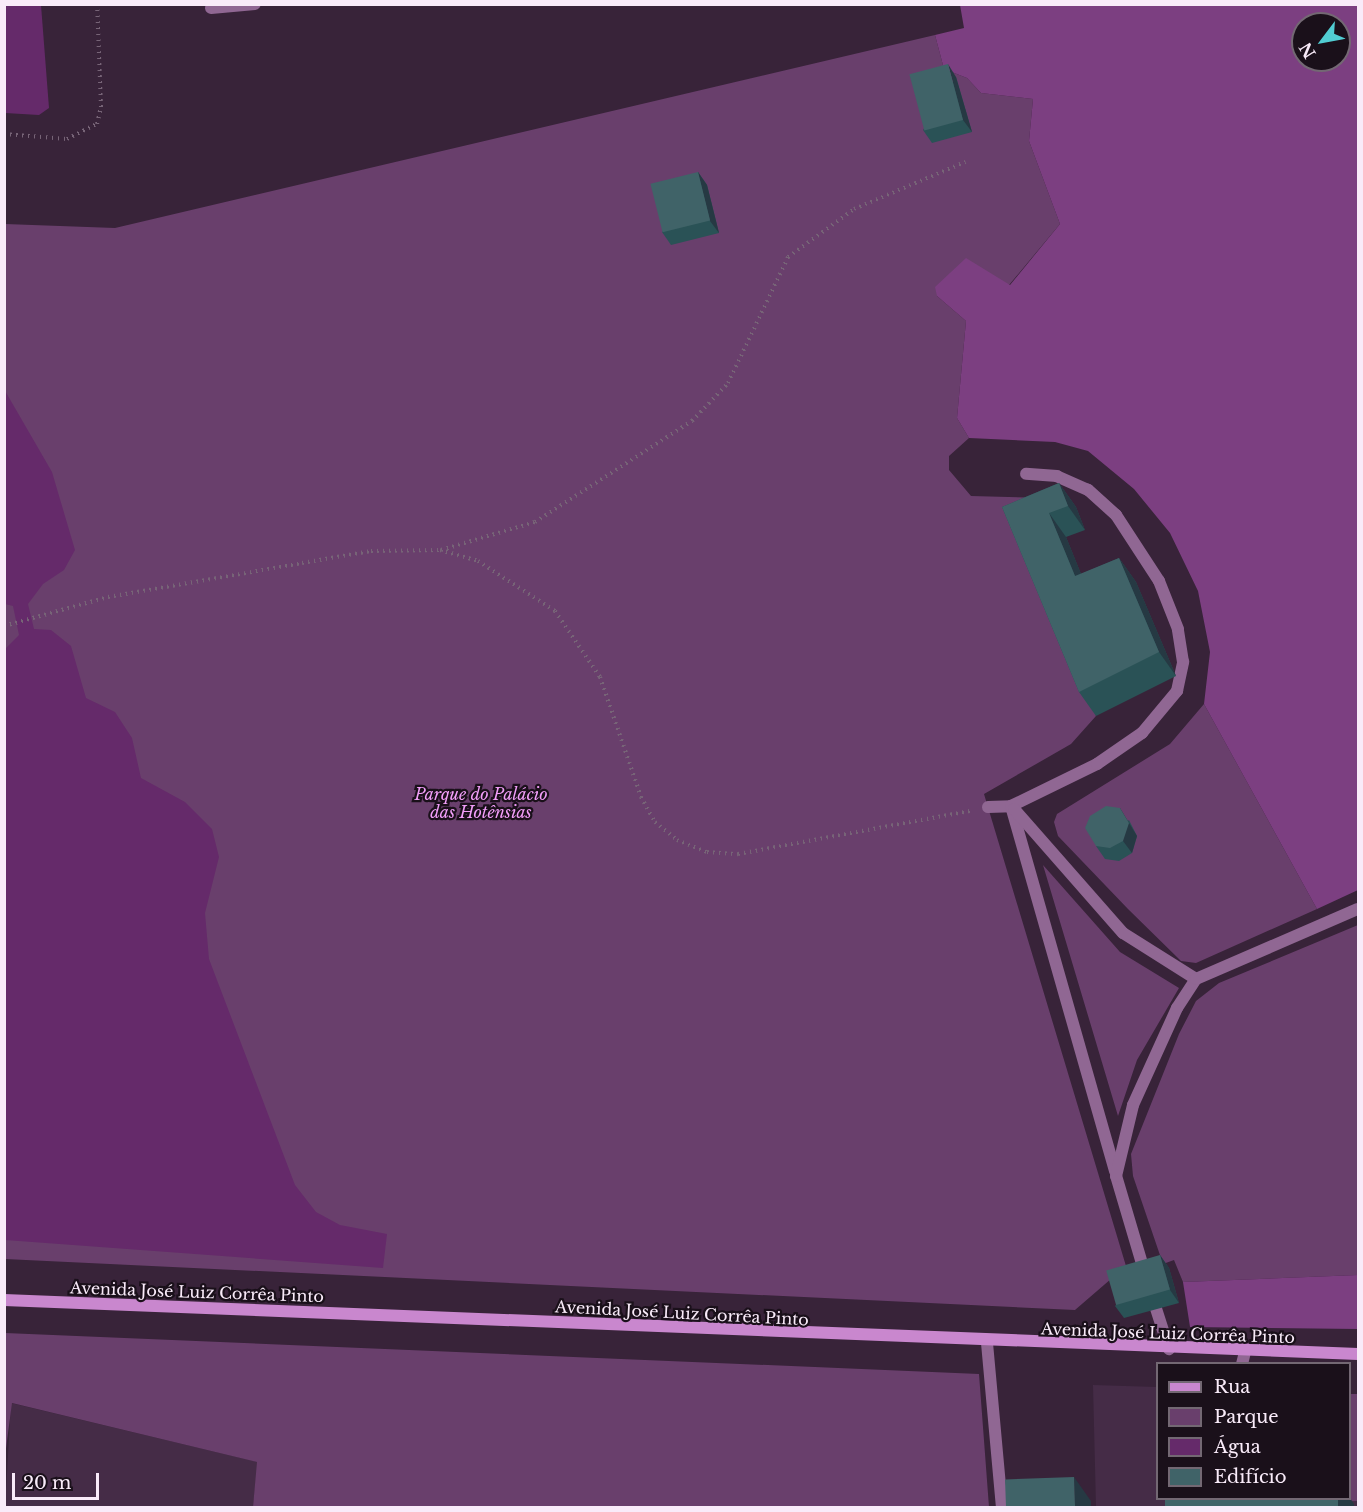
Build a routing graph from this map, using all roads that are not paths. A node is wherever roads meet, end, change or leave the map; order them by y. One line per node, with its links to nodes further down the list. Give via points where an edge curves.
1 (255, 4): 2 (street)
2 (211, 8)
3 (1026, 474): 4 (street, via 1057,476 1088,490 1116,515 1159,581 1178,629 1183,662 1177,691 1142,733 1097,764)
4 (1011, 806): 5 (street); 7 (street, via 1123,933); 8 (street)
5 (988, 807)
6 (1359, 909): 7 (street)
7 (1196, 979): 8 (street, via 1162,1035 1133,1105)
8 (1116, 1176): 11 (street)
9 (4, 1300): 10 (street, Avenida José Luiz Corrêa Pinto)
10 (987, 1343): 11 (street, Avenida José Luiz Corrêa Pinto); 14 (street)
11 (1169, 1350): 13 (street, Avenida José Luiz Corrêa Pinto)
12 (1359, 1354): 13 (street, Avenida José Luiz Corrêa Pinto)
13 (1244, 1358)
14 (1002, 1508)

